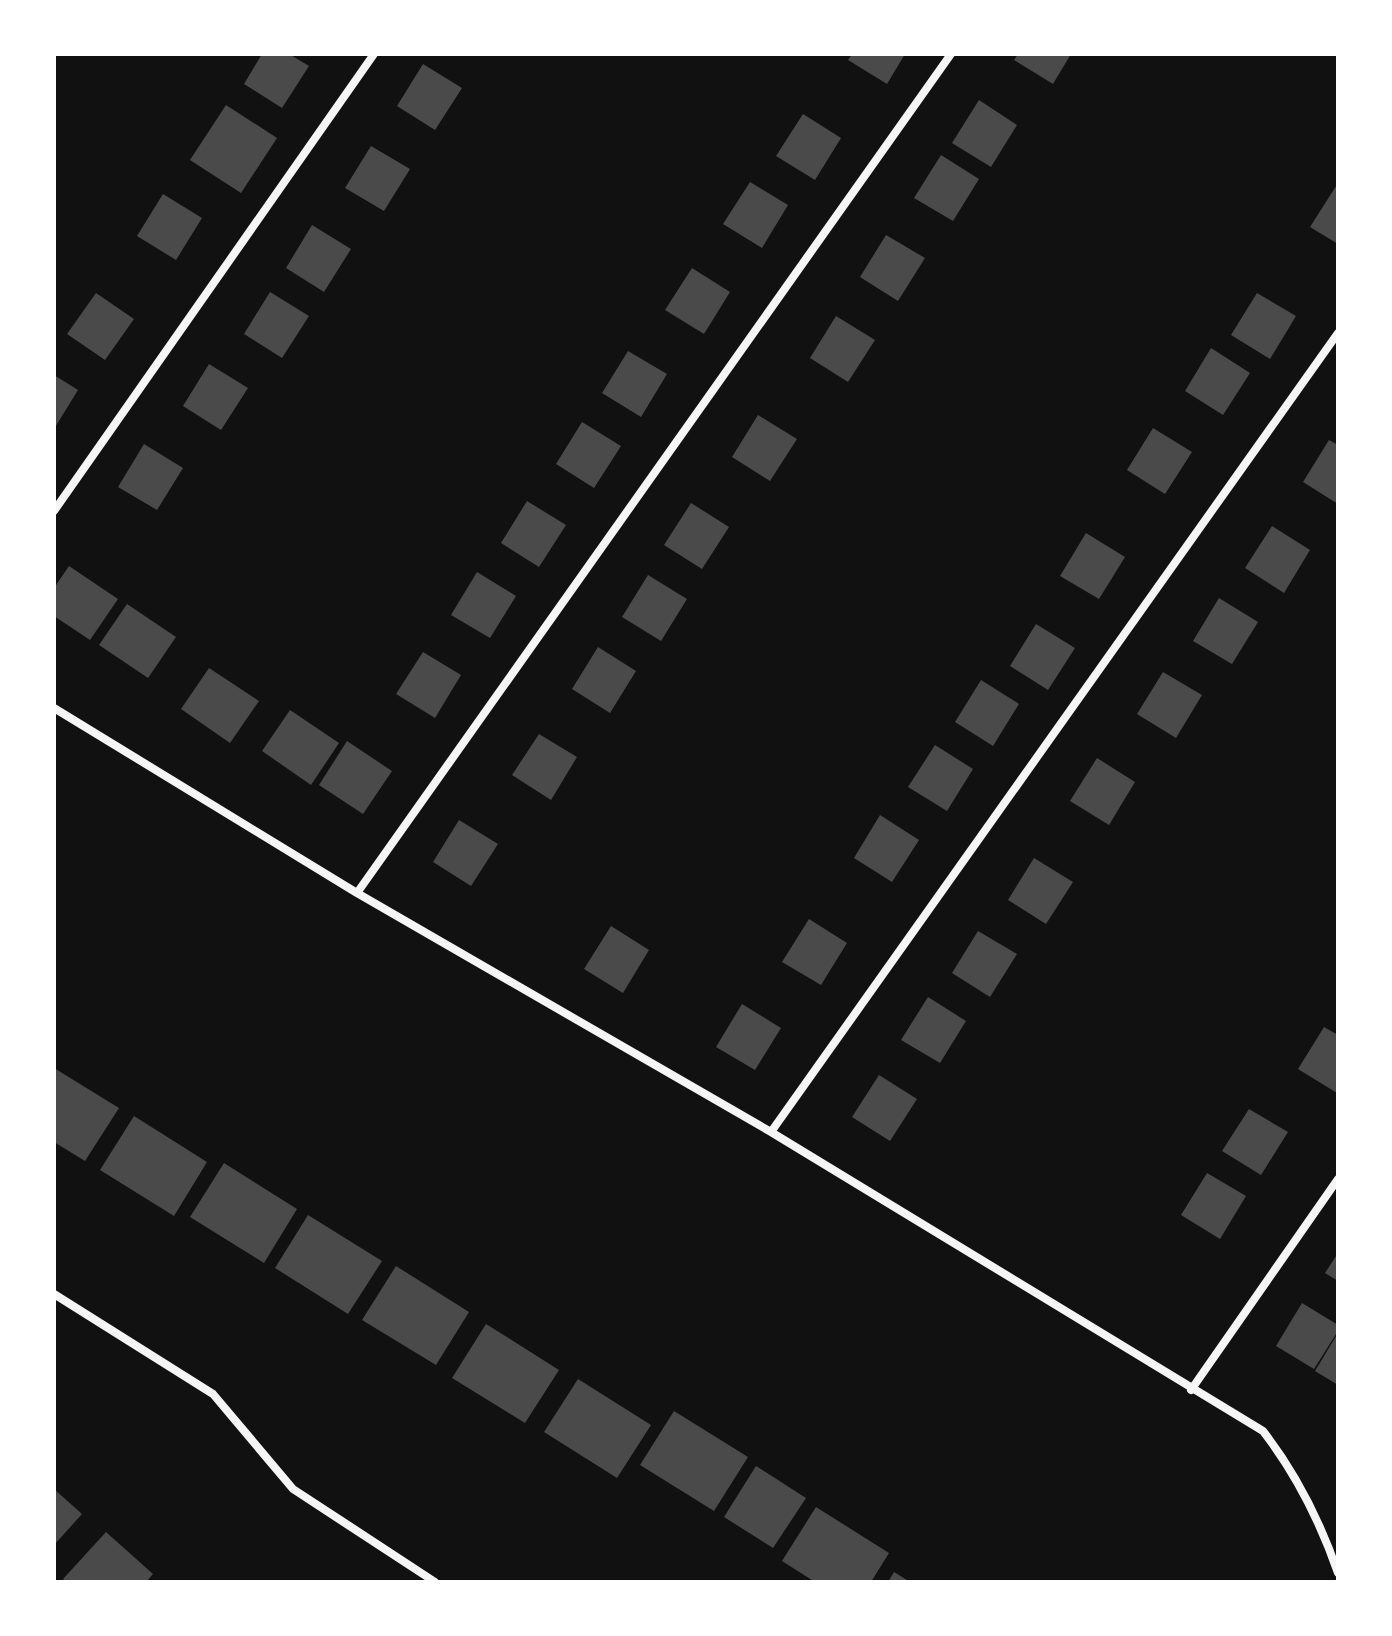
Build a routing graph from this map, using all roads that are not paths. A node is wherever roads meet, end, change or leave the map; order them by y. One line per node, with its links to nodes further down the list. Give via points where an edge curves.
1 (374, 54): 4 (street)
2 (951, 54): 6 (street)
3 (1338, 333): 7 (street)
4 (54, 511)
5 (54, 708): 6 (street)
6 (357, 893): 7 (street)
7 (771, 1132): 10 (street)
8 (1338, 1179): 10 (street)
9 (54, 1294): 12 (street, via 213,1394 293,1489)
10 (1191, 1390): 11 (street, via 1263,1431 1288,1463 1321,1524)
11 (1338, 1573)
12 (435, 1582)

